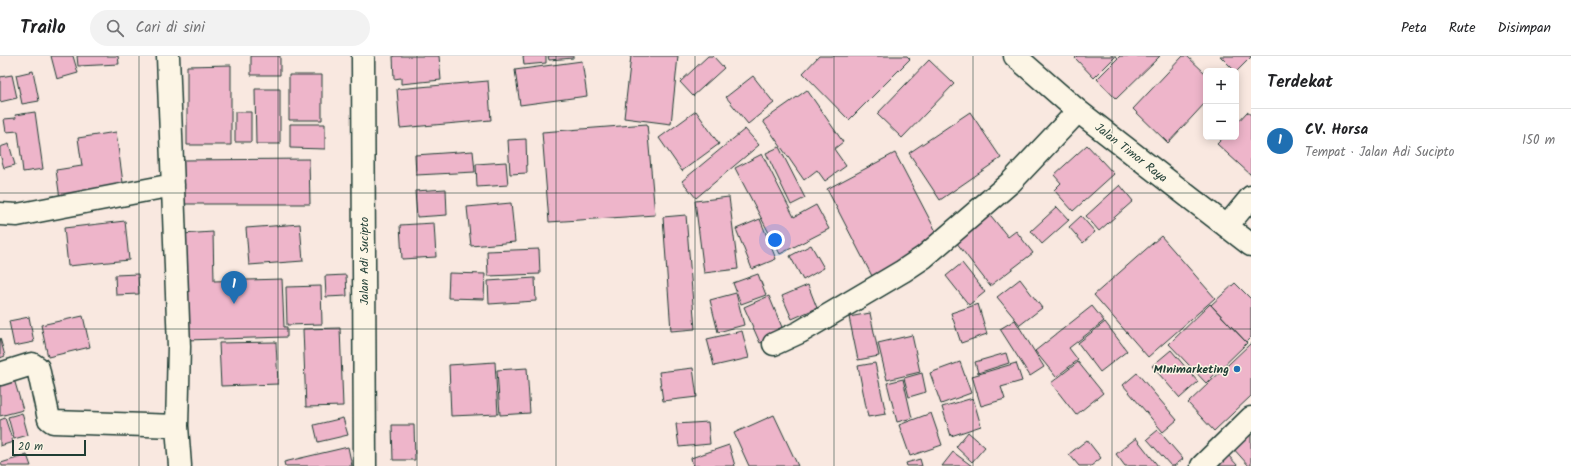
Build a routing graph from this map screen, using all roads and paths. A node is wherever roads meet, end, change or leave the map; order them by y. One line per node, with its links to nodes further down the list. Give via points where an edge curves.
1 (168, 56): 5 (main road)
2 (363, 56): 15 (main road, Jalan Adi Sucipto)
3 (1015, 56): 4 (main road, Jalan Timor Raya)
4 (1078, 111): 8 (main road, Jalan Timor Raya); 10 (main road, via 1011,182 924,257 800,332)
5 (173, 185): 7 (main road, via 17,215); 13 (main road, via 179,346)
6 (1251, 197): 8 (main road)
7 (0, 214)
8 (1227, 226): 9 (main road, Jalan Timor Raya)
9 (1251, 245)
10 (774, 344)
11 (0, 374): 13 (main road, via 32,364 38,368 49,419 53,422)
12 (1251, 418): 16 (main road)
13 (177, 426): 14 (main road)
14 (180, 466)
15 (365, 466)
16 (1202, 466)

